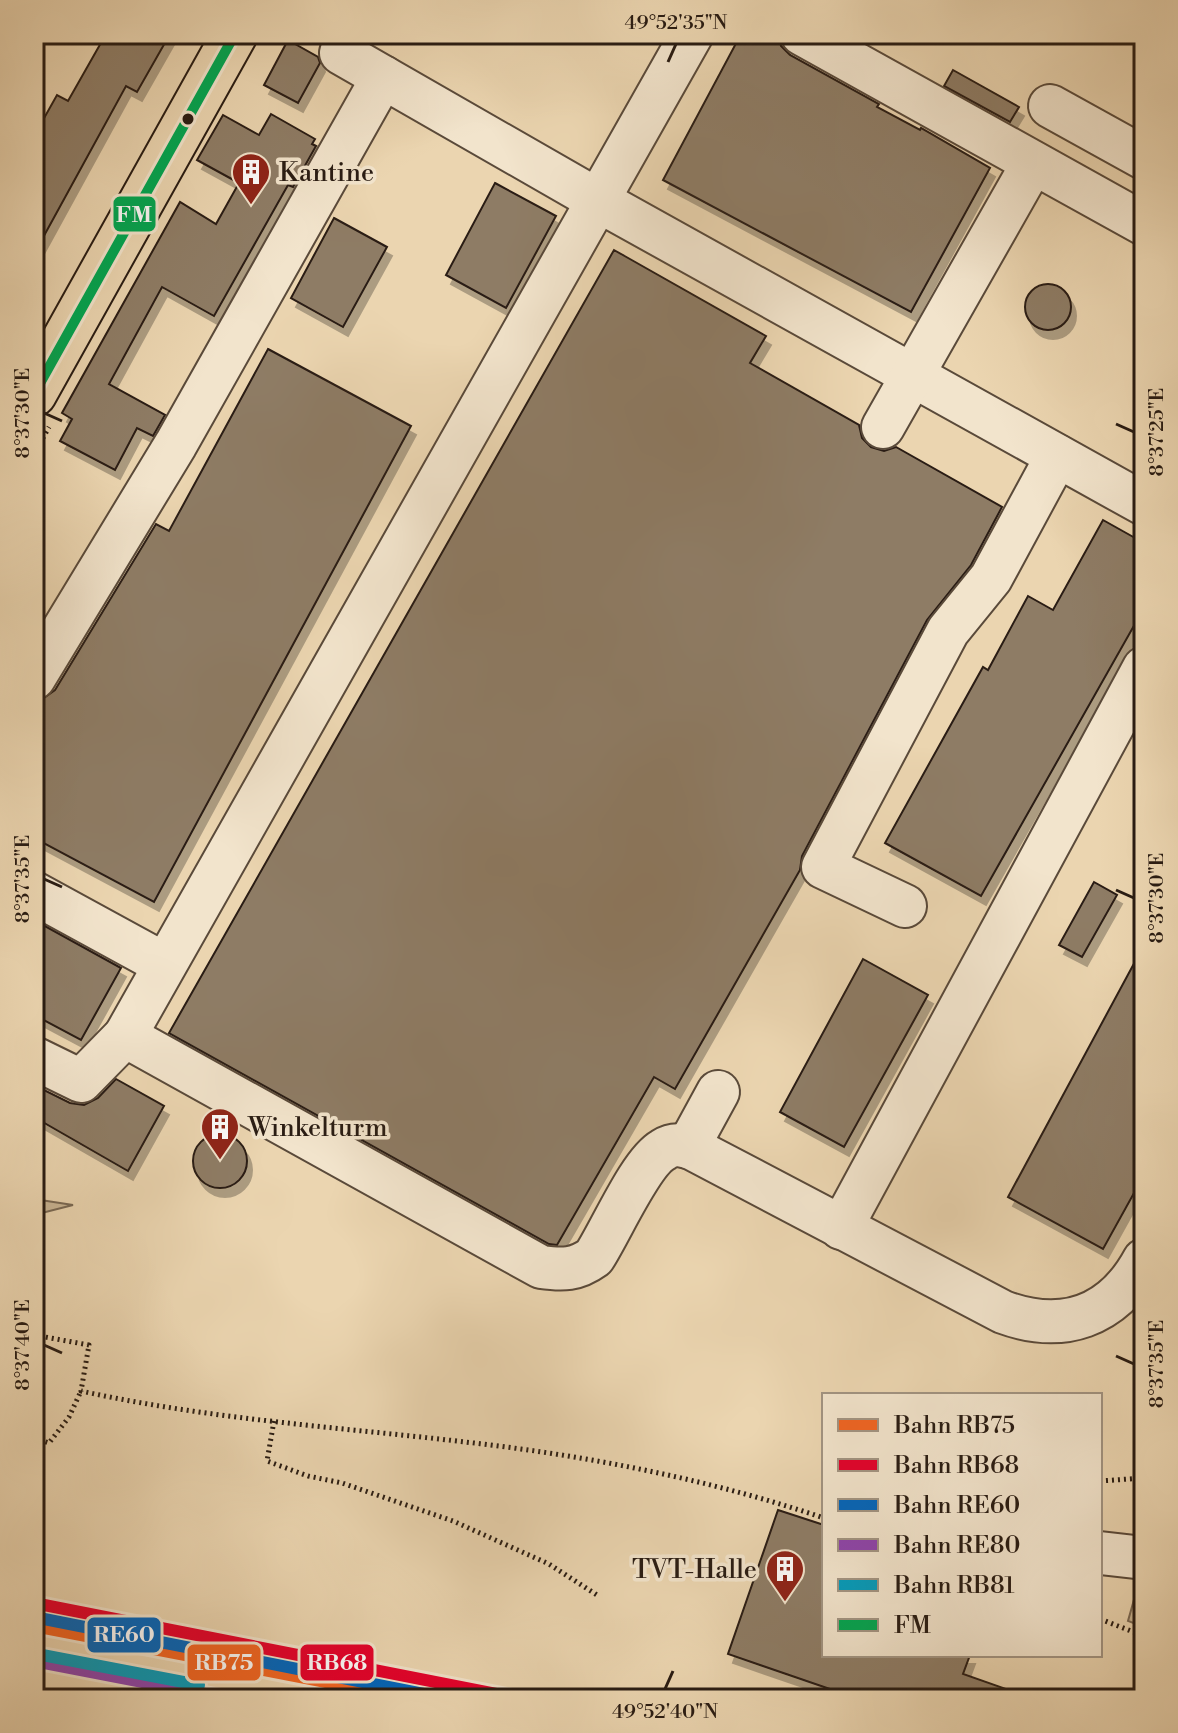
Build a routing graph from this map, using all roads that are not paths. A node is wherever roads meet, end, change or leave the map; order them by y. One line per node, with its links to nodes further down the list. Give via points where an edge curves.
1 (235, 34): 12 (main road)
2 (692, 34): 9 (lane)
3 (802, 34): 8 (lane)
4 (341, 53): 5 (lane)
5 (383, 77): 9 (lane); 17 (lane, via 176,444)
6 (1050, 106): 7 (lane)
7 (1144, 158)
8 (1033, 163): 10 (lane); 11 (lane)
9 (599, 201): 11 (lane); 20 (lane)
10 (1144, 224)
11 (912, 375): 13 (lane); 14 (lane)
12 (34, 394)
13 (883, 427)
14 (1057, 456): 15 (lane); 19 (lane, via 991,578 948,631 823,867)
15 (1144, 504)
16 (1144, 668): 25 (lane)
17 (34, 678)
18 (34, 893): 20 (lane)
19 (905, 906)
20 (164, 964): 21 (lane)
21 (125, 1036): 22 (lane, via 81,1081); 24 (lane, via 541,1267 568,1270 594,1257 648,1162 673,1145)
22 (34, 1058)
23 (718, 1092): 24 (lane)
24 (688, 1147): 25 (lane)
25 (841, 1228): 26 (lane, via 1021,1319 1057,1322 1089,1316 1116,1296)
26 (1144, 1260)
27 (1102, 1553): 28 (lane)
28 (1144, 1558)

